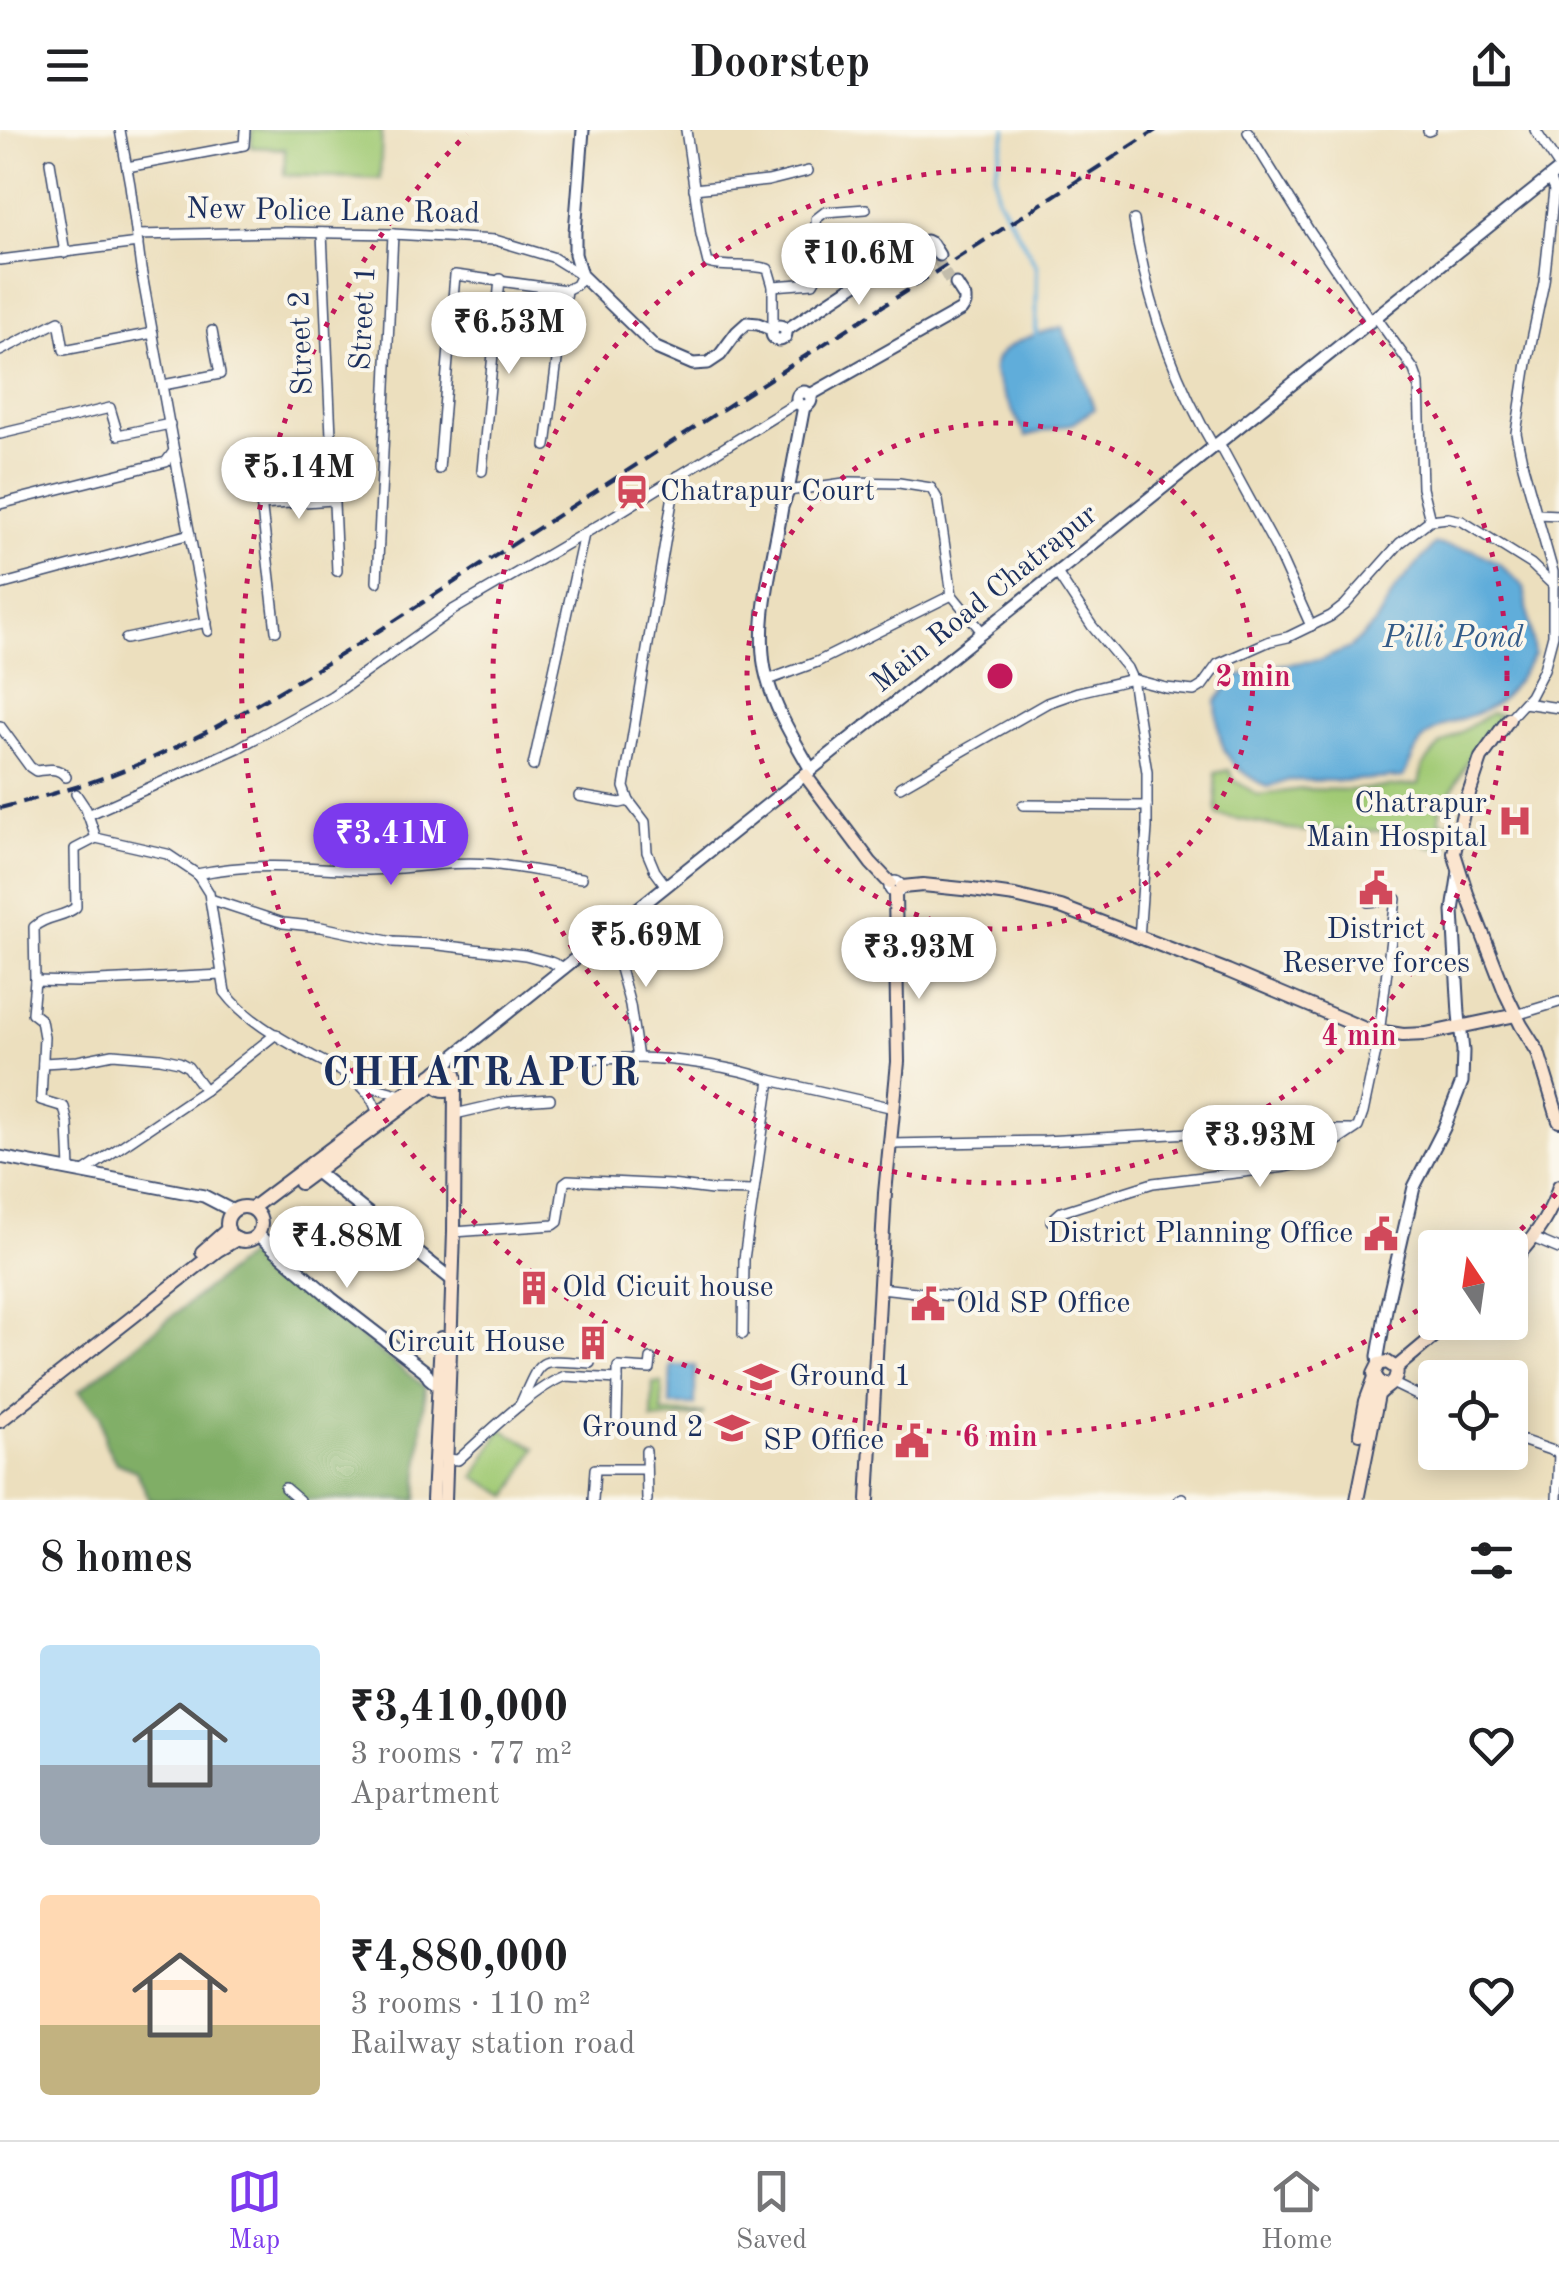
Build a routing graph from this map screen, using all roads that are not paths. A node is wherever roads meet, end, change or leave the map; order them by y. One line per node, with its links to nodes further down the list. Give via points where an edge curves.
1 (120, 130): 8 (street)
2 (246, 130): 8 (street, via 244,145)
3 (583, 130): 20 (street, via 575,232)
4 (686, 130): 11 (street)
5 (1534, 130): 10 (street)
6 (1248, 132): 25 (street)
7 (50, 162): 17 (street)
8 (127, 168): 16 (street)
9 (808, 172): 11 (street)
10 (1556, 179): 25 (street, Main Road Chatrapur); 45 (street, via 1516,433)
11 (694, 189): 22 (street, via 708,263 768,269)
12 (866, 209): 22 (street, via 816,218 813,283)
13 (1134, 220): 34 (street, via 1158,327 1193,411)
14 (322, 233): 15 (street, New Police Lane Road); 16 (street, New Police Lane Road); 42 (street, Street 2)
15 (393, 234): 20 (street, New Police Lane Road, via 495,240 552,258); 53 (street, Street 1)
16 (137, 239): 17 (street, New Police Lane Road); 28 (street)
17 (64, 252): 19 (street, New Police Lane Road)
18 (937, 256): 27 (street, via 932,244 918,243)
19 (0, 260)
20 (580, 275): 24 (street); 27 (street, via 656,348 693,364 720,355 748,323)
21 (500, 279): 24 (street); 37 (street, via 455,275); 38 (street)
22 (773, 286): 27 (street)
23 (954, 286): 31 (street, via 959,306)
24 (566, 290): 35 (street)
25 (1374, 319): 34 (street, Main Road Chatrapur); 47 (street, via 1419,384 1422,488)
26 (212, 331): 30 (street, via 220,374)
27 (781, 332)
28 (153, 333): 29 (street, via 64,350 59,321); 30 (street)
29 (0, 351)
30 (163, 385): 32 (street)
31 (805, 399): 40 (street); 41 (street)
32 (170, 424): 33 (street, via 118,436 110,408); 36 (street)
33 (0, 434)
34 (1217, 445): 51 (street, Main Road Chatrapur); 56 (street)
35 (546, 446)
36 (174, 451): 43 (street, via 166,462); 48 (street)
37 (440, 469)
38 (482, 471)
39 (258, 475): 44 (street)
40 (678, 476): 49 (street); 72 (street, via 624,786)
41 (788, 492): 55 (street, via 851,482 931,488); 61 (street, via 763,624)
42 (334, 500): 44 (street); 50 (street, Street 2)
43 (0, 504)
44 (261, 505): 57 (street)
45 (1536, 514): 46 (street); 52 (street)
46 (1559, 515)
47 (1430, 520): 52 (street, via 1462,520); 56 (street, via 1400,543 1346,605)
48 (190, 534): 54 (street); 59 (street, via 207,626)
49 (584, 534): 66 (street); 75 (street, via 454,610 332,696 238,748)
50 (337, 572)
51 (1058, 573): 58 (street, Main Road Chatrapur); 60 (street)
52 (1554, 579): 62 (street, via 1544,669)
53 (377, 582)
54 (0, 584)
55 (952, 595): 58 (street); 61 (street)
56 (1311, 626): 60 (street, via 1218,664 1194,691)
57 (276, 631)
58 (982, 633): 67 (street, Main Road Chatrapur)
59 (126, 639)
60 (1132, 679): 69 (street, via 1048,703); 74 (street)
61 (768, 680): 67 (street)
62 (1524, 702): 63 (street); 64 (street)
63 (1559, 708)
64 (1508, 718): 77 (main road, via 1481,758 1464,809 1454,853)
65 (0, 726): 68 (street, via 30,767)
66 (533, 766)
67 (808, 773): 80 (street, Main Road Chatrapur); 81 (main road)
68 (66, 777)
69 (900, 787)
70 (76, 794): 75 (street)
71 (578, 796): 72 (street)
72 (630, 801): 80 (street)
73 (1022, 805): 74 (street)
74 (1147, 806): 85 (street)
75 (88, 815): 76 (street)
76 (96, 838): 78 (street, via 167,854); 88 (street, via 74,849 76,907 34,927)
77 (1459, 871): 90 (main road); 91 (street, via 1453,911)
78 (197, 874): 79 (street, via 489,864); 82 (street)
79 (582, 878)
80 (666, 886): 84 (street, Main Road Chatrapur)
81 (896, 888): 85 (main road, via 1015,896); 103 (main road)
82 (210, 899): 86 (street, via 283,924 525,954); 87 (street)
83 (1368, 902): 92 (street, via 1396,900)
84 (610, 932): 86 (street, Main Road Chatrapur); 94 (street)
85 (1139, 938): 92 (main road)
86 (564, 968): 97 (street, Main Road Chatrapur, via 454,1056)
87 (222, 975): 88 (street); 93 (street, via 234,1004)
88 (36, 981): 96 (street, via 32,1013 42,1020)
89 (1559, 1002): 90 (street)
90 (1516, 1015): 91 (main road); 106 (main road, via 1538,1052)
91 (1461, 1026): 92 (main road, via 1403,1036); 129 (street, via 1462,1082 1414,1187 1378,1356)
92 (1379, 1032): 107 (street, via 1364,1113)
93 (276, 1034): 99 (street); 100 (street)
94 (638, 1058): 95 (street); 98 (street)
95 (558, 1059)
96 (43, 1063): 100 (street, via 114,1054 179,1062); 111 (street, via 41,1100 64,1107)
97 (444, 1079): 101 (main road); 105 (main road); 110 (main road); 122 (main road)
98 (770, 1080): 103 (street); 113 (street)
99 (358, 1084): 101 (street); 104 (street)
100 (205, 1090): 111 (street)
101 (402, 1095): 104 (main road)
102 (550, 1100): 105 (street)
103 (894, 1108): 108 (main road)
104 (378, 1113): 110 (main road)
105 (455, 1114): 117 (main road)
106 (1559, 1121)
107 (1350, 1130): 108 (street); 116 (street, via 1304,1163 1154,1183)
108 (891, 1144): 123 (main road)
109 (0, 1157): 111 (street)
110 (311, 1169): 115 (main road); 122 (street)
111 (76, 1171): 114 (street, via 204,1196)
112 (1559, 1186): 119 (main road)
113 (754, 1191): 117 (street, via 568,1180 554,1225); 125 (street)
114 (233, 1210): 115 (main road); 118 (main road, via 227,1221)
115 (256, 1211): 118 (main road, via 262,1225)
116 (1051, 1221)
117 (454, 1232): 122 (main road)
118 (244, 1236): 131 (street); 134 (main road)
119 (1532, 1238): 120 (main road); 121 (street)
120 (1528, 1243)
121 (1559, 1248)
122 (448, 1276): 131 (main road); 131 (main road, via 449,1369)
123 (880, 1288): 124 (street); 147 (main road)
124 (960, 1297)
125 (743, 1334)
126 (1429, 1340): 129 (main road, via 1396,1368 1387,1362)
127 (650, 1358): 130 (street, via 650,1369 618,1367)
128 (590, 1363): 133 (street, via 538,1366)
129 (1384, 1377): 132 (street); 148 (main road, via 1366,1401); 149 (main road)
130 (618, 1379): 133 (street, via 566,1376); 135 (street)
131 (439, 1386): 139 (main road); 143 (main road)
132 (1418, 1395)
133 (519, 1408): 139 (street, via 458,1460)
134 (1, 1417)
135 (617, 1419)
136 (1528, 1442): 138 (street)
137 (646, 1451): 140 (street)
138 (1559, 1453): 150 (street)
139 (446, 1460): 144 (main road)
140 (646, 1469): 145 (street, via 595,1469); 146 (street)
141 (285, 1488): 142 (street)
142 (298, 1500)
143 (433, 1500)
144 (445, 1500)
145 (593, 1500)
146 (647, 1500)
147 (868, 1500)
148 (1349, 1500)
149 (1357, 1500)
150 (1557, 1500)

